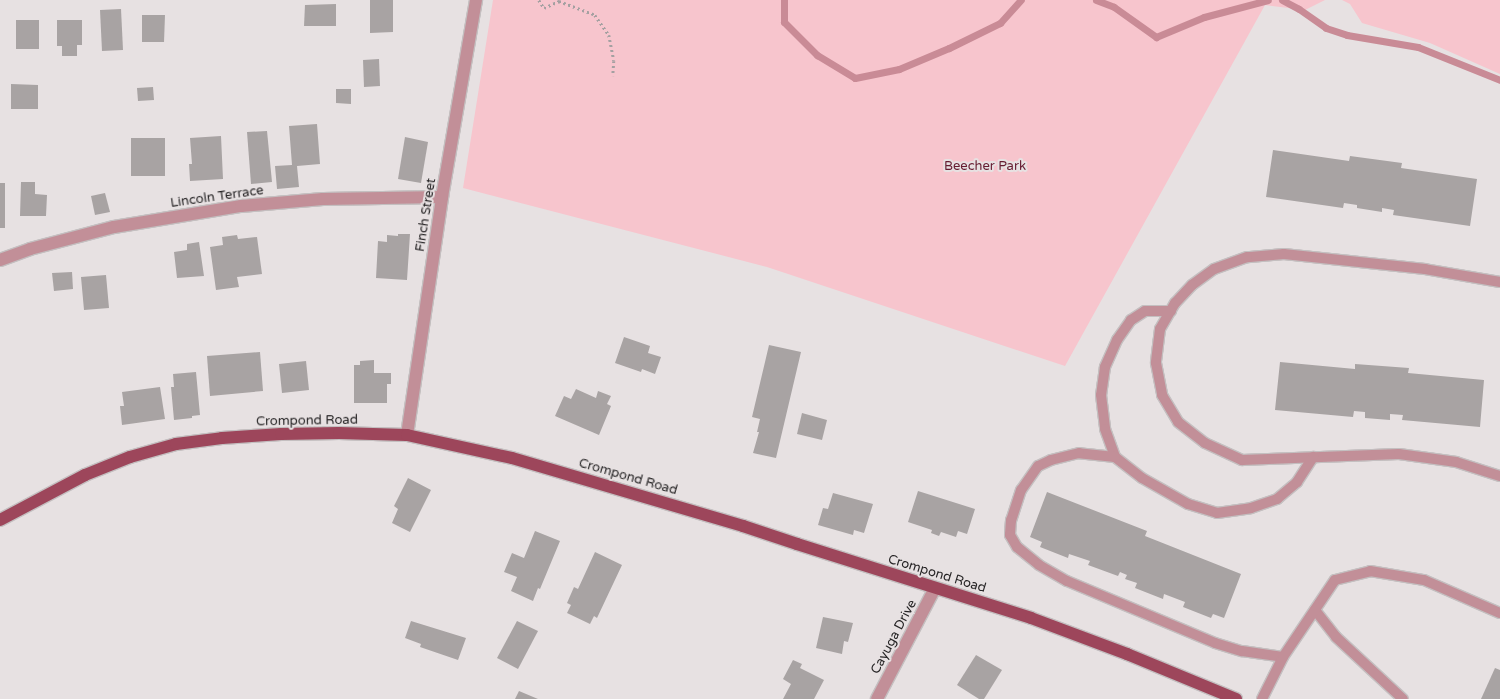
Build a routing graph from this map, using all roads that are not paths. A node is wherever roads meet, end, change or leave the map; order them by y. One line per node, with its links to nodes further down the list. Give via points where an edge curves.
1 (476, 0): 2 (street, Finch Street)
2 (442, 197): 3 (street, Lincoln Terrace, via 323,200 241,206 114,227 30,249); 6 (street, Finch Street)
3 (0, 260)
4 (1500, 282): 5 (lane, via 1424,269 1284,254 1247,257 1214,269 1192,285)
5 (1171, 311): 7 (lane, via 1145,311 1131,320 1117,340 1104,367 1101,395 1105,429); 8 (lane, via 1160,329 1156,363 1162,395 1178,422 1205,443 1242,460)
6 (407, 435): 10 (main road, Crompond Road, via 281,434 176,444 130,457 85,475); 11 (main road, Crompond Road, via 520,460 743,526)
7 (1115, 457): 8 (lane, via 1142,478 1188,504 1217,513 1251,508 1277,499 1297,482); 14 (lane, via 1079,454 1051,460 1038,466 1021,490 1011,520 1010,536 1017,547 1039,565 1067,581 1215,643)
8 (1313, 457): 9 (lane, via 1399,454 1456,462)
9 (1500, 476)
10 (0, 520)
11 (935, 588): 15 (street, Cayuga Drive); 16 (main road, Crompond Road, via 1031,618 1128,654)
12 (1315, 610): 13 (lane, via 1336,580 1370,572 1424,580); 14 (lane); 18 (lane, via 1336,637)
13 (1500, 613)
14 (1283, 656): 17 (lane)
15 (877, 699)
16 (1236, 699)
17 (1262, 699)
18 (1403, 699)

